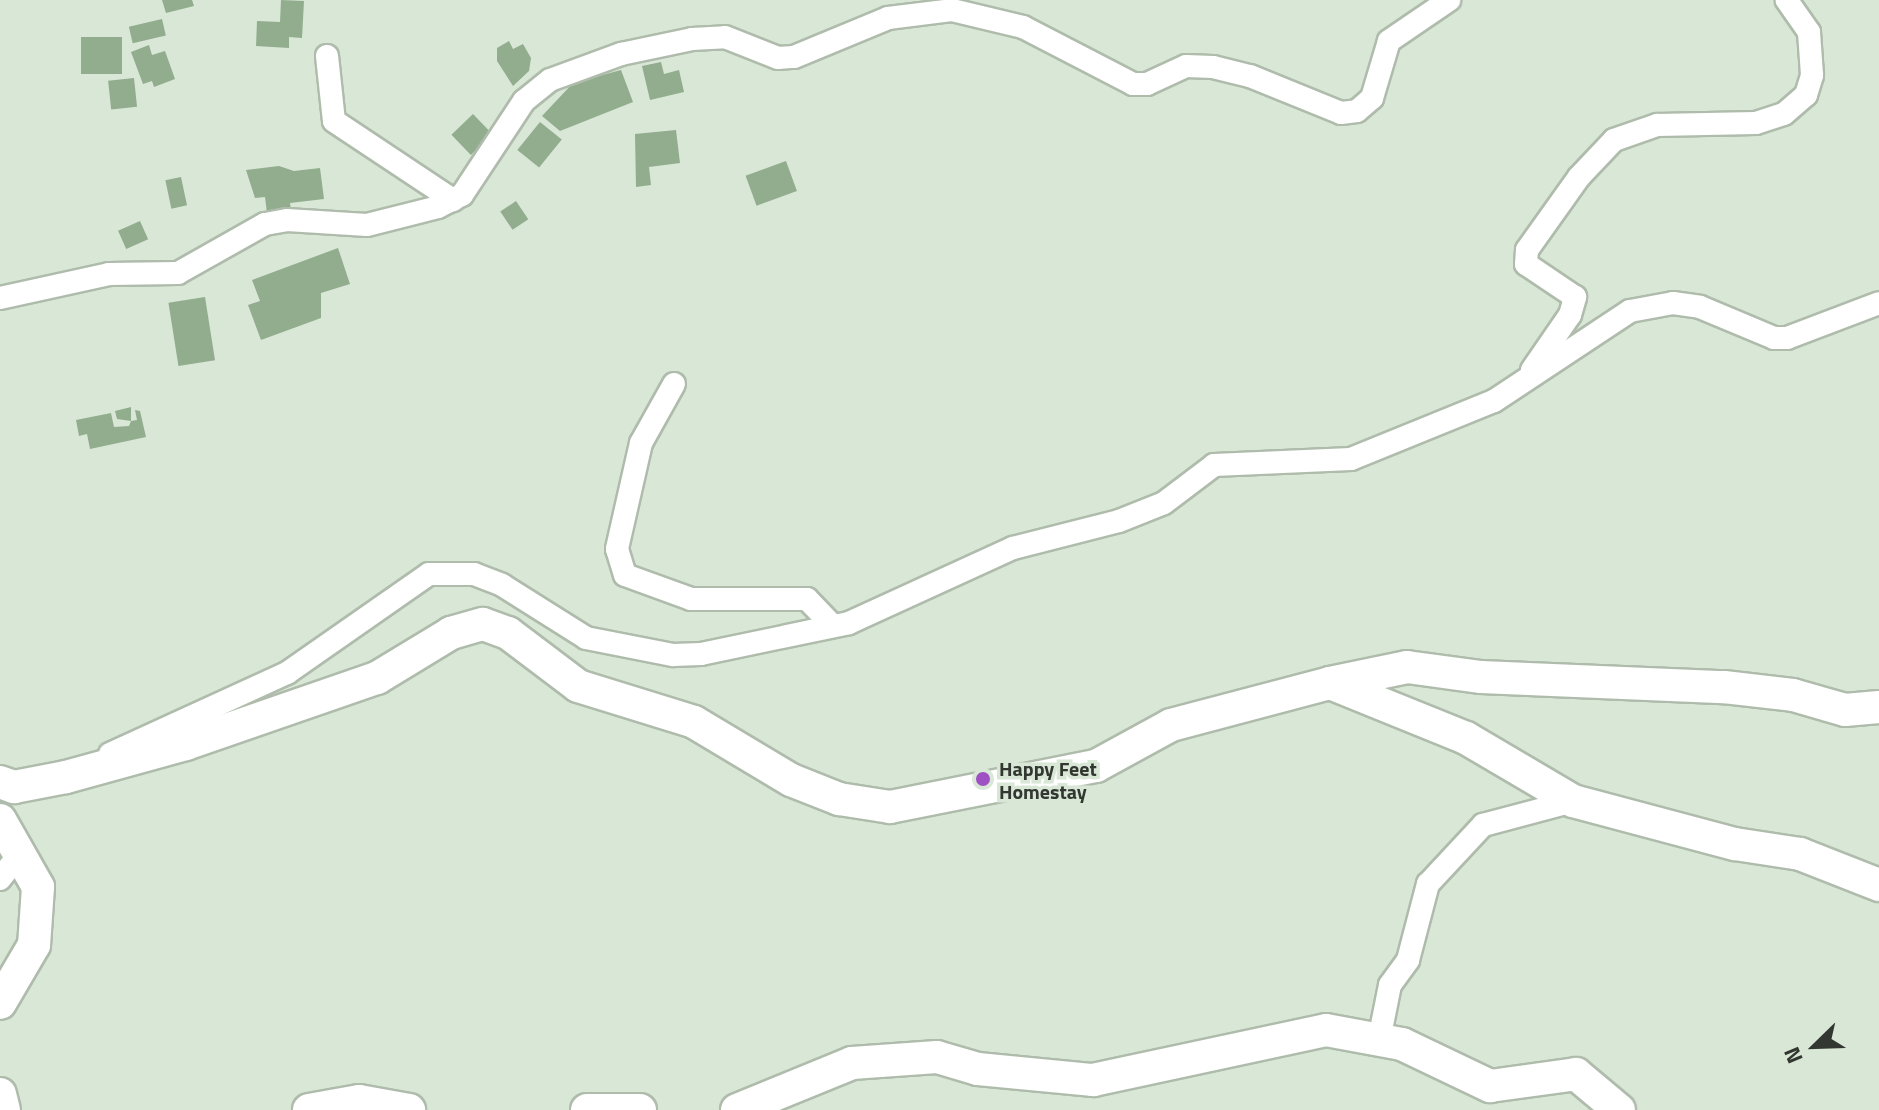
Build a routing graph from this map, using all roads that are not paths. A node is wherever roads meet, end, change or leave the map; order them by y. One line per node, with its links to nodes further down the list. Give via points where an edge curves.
1 (1449, 0): 4 (street, via 1389,41 1372,98 1357,111 1341,113 1250,76 1213,67 1186,66 1133,84 1023,27 952,10 888,18 794,57 778,58 725,37 692,39 621,54 550,80 524,101 477,175)
2 (1787, 0): 8 (street, via 1809,32 1812,75 1806,95 1784,114 1756,123 1657,125 1614,140 1579,177 1527,250 1526,264 1575,297 1570,315)
3 (327, 56): 4 (street, via 334,121)
4 (453, 200): 5 (street, via 391,223 265,224 178,273 109,274)
5 (0, 298)
6 (1879, 303): 8 (street, via 1787,338 1774,338 1700,307 1673,303 1640,308 1611,318)
7 (674, 384): 9 (street, via 641,443 617,549 625,575 691,599 807,599)
8 (1522, 385): 9 (street, via 1468,413 1351,459 1214,465 1164,503 1119,521 1013,548 879,612)
9 (832, 625): 12 (street, via 701,654 673,655 586,638 502,585 474,574 429,574 287,673)
10 (1330, 683): 11 (street, via 1407,667 1481,677 1724,687 1793,695 1845,710); 12 (street, via 1171,725 1096,766 890,807 839,799 791,780 694,722 578,686 508,633 483,624 451,633 377,678 186,744); 14 (street, via 1466,738)
11 (1879, 707)
12 (66, 777): 13 (street, via 14,787)
13 (0, 782)
14 (1573, 801): 17 (street, via 1735,844 1800,854); 19 (street, via 1483,825 1428,884 1408,960 1390,985)
15 (0, 820): 16 (street)
16 (10, 867): 18 (street, via 38,887 34,945)
17 (1879, 885)
18 (0, 1003)
19 (1379, 1040): 26 (street, via 1326,1030 1093,1080 978,1069 937,1057 852,1063); 27 (street, via 1402,1044 1490,1086 1576,1074)
20 (0, 1094): 21 (street)
21 (4, 1110)
22 (309, 1110): 23 (street, via 359,1101)
23 (409, 1110)
24 (587, 1110): 25 (street)
25 (640, 1110)
26 (737, 1110)
27 (1619, 1110)

